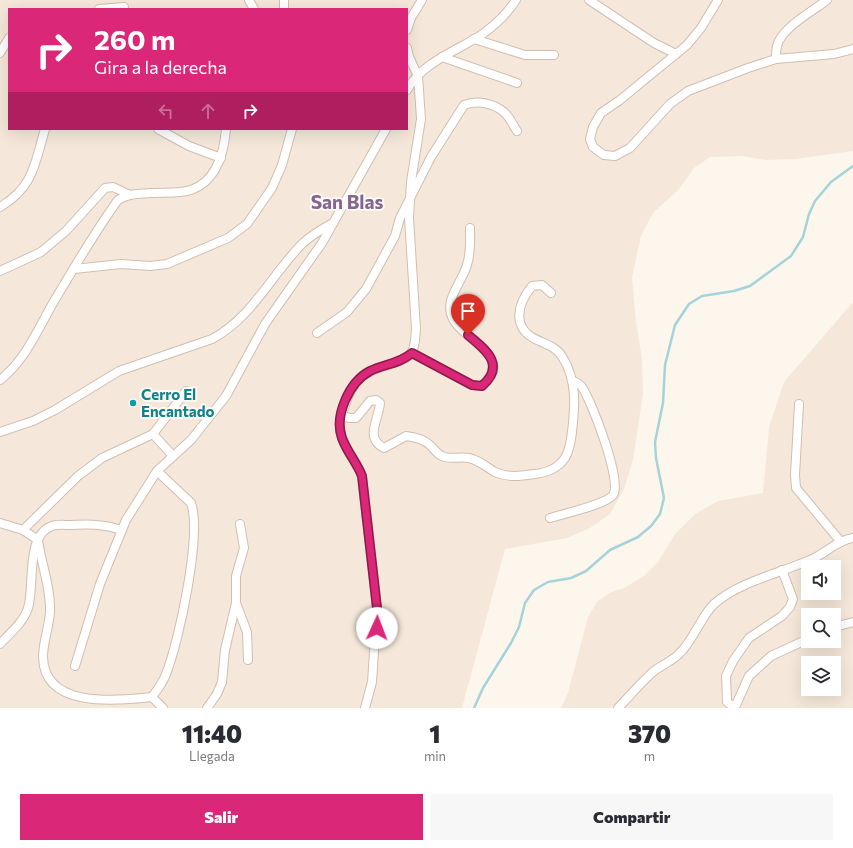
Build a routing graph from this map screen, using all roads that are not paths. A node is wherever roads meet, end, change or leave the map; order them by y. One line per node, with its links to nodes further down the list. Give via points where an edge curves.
1 (422, 0): 8 (street)
2 (516, 0): 9 (street, via 509,11)
3 (589, 0): 14 (street, via 654,43)
4 (718, 0): 14 (street, via 701,28)
5 (824, 1): 17 (street, via 782,36 777,46)
6 (124, 7): 7 (street)
7 (112, 8)
8 (408, 27)
9 (474, 39): 15 (street, via 525,55); 16 (street)
10 (8, 40): 13 (street)
11 (853, 49): 17 (street, via 834,54)
12 (408, 52): 18 (street)
13 (0, 53)
14 (676, 54): 17 (street, via 601,113 590,139 593,147 604,154 615,156 630,148 670,104 688,91)
15 (554, 55)
16 (442, 57): 18 (street); 19 (street)
17 (776, 59)
18 (418, 76): 20 (street); 29 (street, via 422,119)
19 (517, 83)
20 (408, 88)
21 (45, 130): 30 (street, via 31,178 15,196)
22 (160, 130): 27 (street, via 189,146)
23 (226, 130): 27 (street)
24 (292, 130): 33 (street, via 282,165 272,188 247,224 228,238 167,264 121,264)
25 (385, 130): 31 (street)
26 (517, 131): 29 (street, via 505,113 492,105 473,102 464,105 431,156)
27 (220, 158): 28 (street, via 214,173 191,190)
28 (128, 194): 33 (street, via 118,200); 34 (street, via 113,187 105,188 66,230 41,252)
29 (410, 199): 36 (street, via 400,218 395,236 366,289 347,312); 37 (street, via 416,329)
30 (0, 207)
31 (334, 223): 43 (street, via 318,231 302,244 247,313 225,332 212,339 120,371 55,410 33,421); 45 (street, via 265,324 226,396 191,440)
32 (470, 228): 37 (street, via 470,256 467,267 451,296 451,310 458,326 489,353 493,361 488,381 482,386 472,385)
33 (74, 269): 38 (street, via 23,356 11,372)
34 (0, 271)
35 (551, 293): 39 (street, via 542,285 532,286 519,313 520,324 526,334 534,340 558,350 570,370)
36 (317, 333)
37 (412, 353): 42 (street, via 404,360 363,375 348,395)
38 (0, 380)
39 (572, 380): 42 (street, via 575,408 566,457 552,470 537,474 505,475 476,460 462,457 446,458 425,441 414,437 400,438 384,448 378,445 374,436 374,424 380,411 380,403 376,400 370,400 356,418); 47 (street, via 581,385 588,397 613,465 616,488 613,495 605,501)
40 (186, 391): 44 (street)
41 (799, 404): 54 (street, via 794,475 796,488)
42 (341, 416): 66 (street, via 342,438 358,464 362,476 377,608 372,682)
43 (0, 432)
44 (153, 434): 45 (street); 50 (street, via 102,458 78,476)
45 (172, 456): 46 (street)
46 (157, 470): 51 (street); 63 (street, via 191,503 194,510 194,542 187,592 171,662 161,685)
47 (550, 518)
48 (0, 523): 50 (street)
49 (240, 524): 56 (street, via 244,548 236,576)
50 (23, 530): 53 (street)
51 (122, 530): 53 (street, via 106,525 52,525 44,530); 62 (street, via 100,584)
52 (853, 538): 54 (street)
53 (38, 540): 60 (street, via 33,557 28,609); 63 (street, via 50,598 43,655 44,667 52,686 61,694 84,702)
54 (841, 542): 55 (street, via 816,558)
55 (782, 570): 59 (street, via 793,599 790,607 782,616 749,638 733,661 726,676 727,702 736,705 749,676 771,656); 67 (street, via 734,591 713,605 679,655 654,671)
56 (236, 603): 61 (street, via 247,632); 65 (street, via 225,650 222,682)
57 (853, 622): 58 (street)
58 (841, 625)
59 (801, 642)
60 (0, 644)
61 (248, 660)
62 (75, 666)
63 (152, 697): 64 (street)
64 (162, 708)
65 (207, 708)
66 (365, 708)
67 (618, 708)

